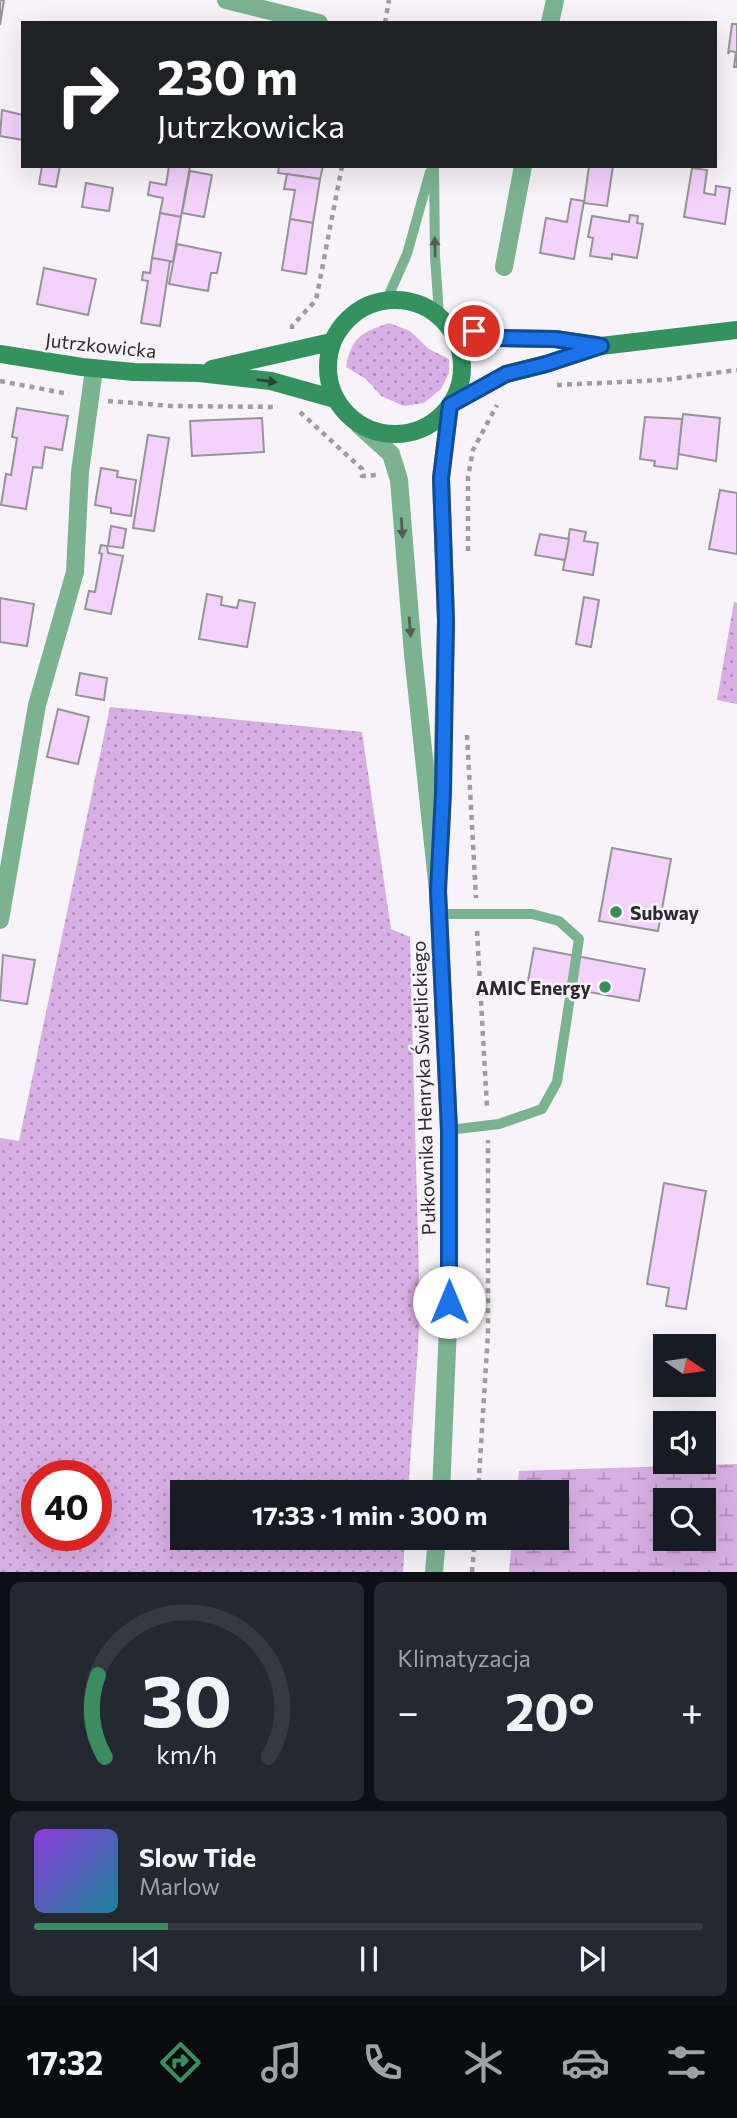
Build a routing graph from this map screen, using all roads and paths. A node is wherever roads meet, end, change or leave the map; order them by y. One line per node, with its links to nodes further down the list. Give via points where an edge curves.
1 (226, 0): 4 (street)
2 (389, 0): 5 (path)
3 (555, 0): 6 (street)
4 (311, 21)
5 (385, 21)
6 (550, 21)
7 (342, 168): 14 (path, via 316,300)
8 (432, 168): 12 (lane, via 407,254)
9 (433, 168): 13 (lane, one-way to 9, via 435,256)
10 (523, 168): 11 (street)
11 (504, 267)
12 (387, 299): 13 (main road, via 423,305); 16 (main road, via 354,313)
13 (443, 319): 17 (main road, via 500,338); 27 (main road, via 458,342 463,363 460,385)
14 (292, 326)
15 (737, 330): 17 (main road)
16 (331, 342): 21 (main road, Jutrzkowicka); 25 (main road, via 328,381)
17 (601, 346): 27 (main road, via 506,374)
18 (0, 354): 19 (main road, Jutrzkowicka)
19 (94, 369): 21 (main road, Jutrzkowicka); 24 (street)
20 (737, 370): 23 (path, via 664,380)
21 (199, 373): 25 (main road, Jutrzkowicka, one-way to 25, via 287,384)
22 (0, 381): 24 (path)
23 (554, 386)
24 (90, 398): 28 (path, via 172,406); 37 (street, via 80,472 75,572 37,705)
25 (335, 399): 30 (main road)
26 (507, 399): 32 (path, via 498,403 473,450 468,477)
27 (450, 405): 30 (main road, via 437,420 399,435); 34 (street, Pułkownika Henryka Świetlickiego, via 441,478 446,621)
28 (285, 408)
29 (294, 410): 31 (path, via 362,469 362,476)
30 (359, 425): 34 (street, Pułkownika Henryka Świetlickiego, one-way to 34, via 391,454 399,480)
31 (376, 475)
32 (468, 552)
33 (467, 734): 35 (path)
34 (438, 891): 36 (street, Pułkownika Henryka Świetlickiego)
35 (476, 913): 36 (lane); 38 (path); 38 (lane, via 532,914 559,920 579,939 557,1082 542,1109)
36 (439, 914): 39 (street, Pułkownika Henryka Świetlickiego)
37 (0, 920)
38 (488, 1126): 39 (lane); 41 (path, via 488,1333)
39 (449, 1130): 40 (street, Pułkownika Henryka Świetlickiego, via 449,1302)
40 (442, 1480)
41 (479, 1480)
42 (436, 1550): 44 (street)
43 (474, 1550): 45 (path)
44 (434, 1572)
45 (472, 1572)

